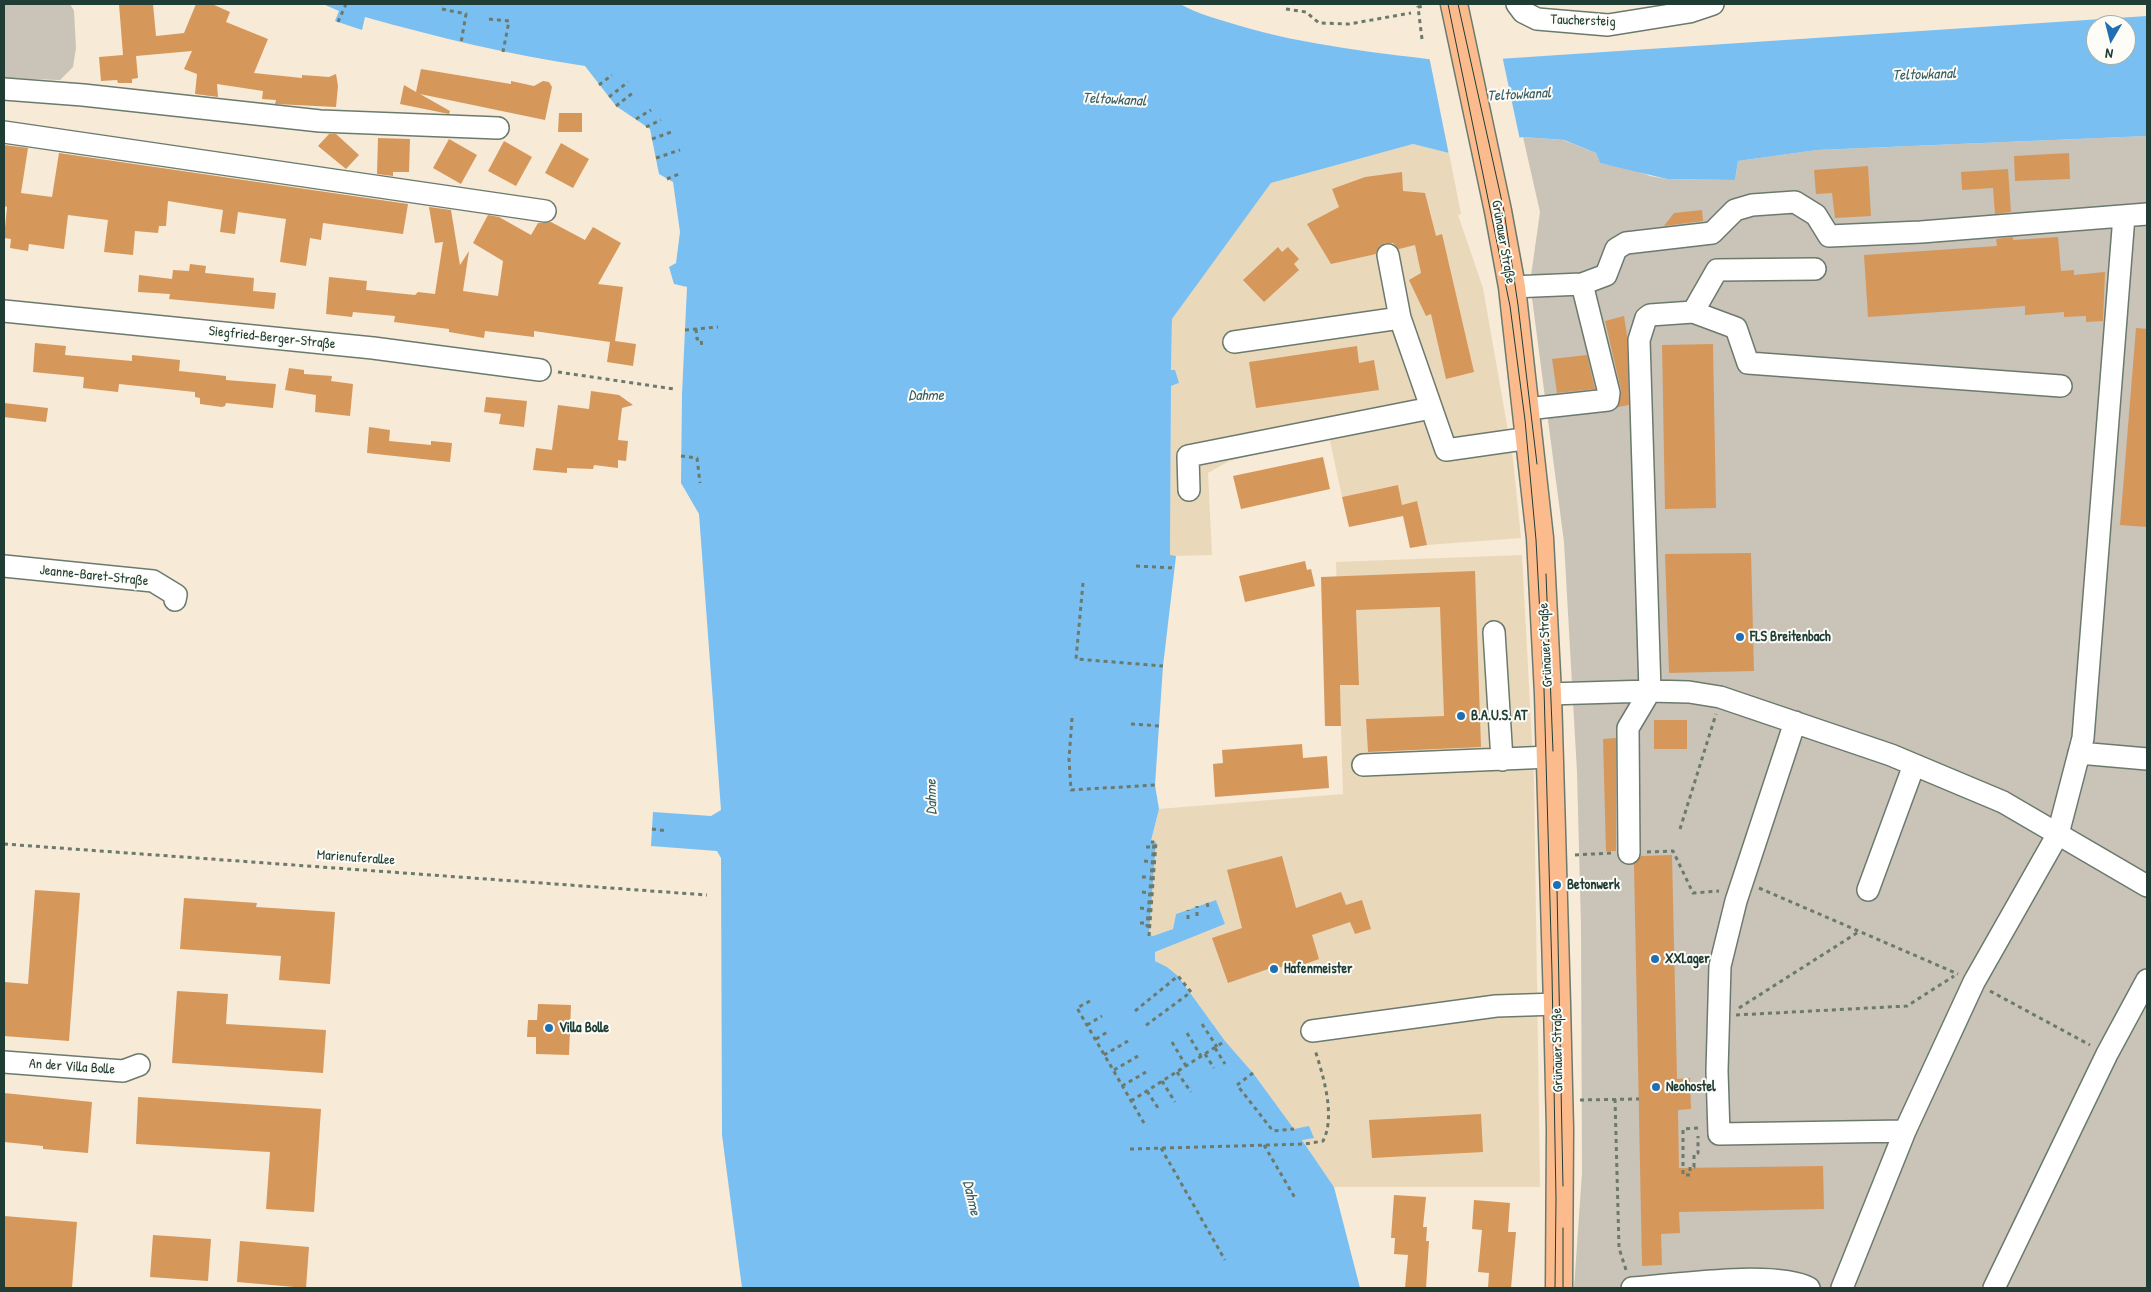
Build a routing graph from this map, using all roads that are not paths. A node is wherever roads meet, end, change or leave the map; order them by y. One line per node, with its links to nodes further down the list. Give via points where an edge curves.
1 (1517, 4): 2 (street, Tauchersteig, via 1537,19 1608,25 1689,12)
2 (1713, 4)
3 (1455, 6): 13 (main road, Grünauer Straße)
4 (4, 88): 5 (street, via 320,121)
5 (498, 128)
6 (4, 132): 7 (street)
7 (545, 211)
8 (2147, 214): 9 (street)
9 (2124, 216): 12 (street, via 1829,236 1816,215 1794,202 1752,205 1735,210 1712,233 1626,243 1616,249 1606,275); 30 (street)
10 (1388, 255): 16 (street)
11 (1815, 268): 15 (street, via 1717,270)
12 (1582, 284): 13 (street); 21 (street, via 1609,393 1608,400)
13 (1512, 288): 21 (main road, Grünauer Straße)
14 (4, 311): 18 (street, Siegfried-Berger-Straße, via 373,348)
15 (1693, 312): 19 (street, via 1736,328 1748,363); 27 (street, via 1650,315 1643,324 1639,340)
16 (1400, 318): 17 (street); 20 (street)
17 (1234, 342)
18 (540, 370)
19 (2061, 386)
20 (1431, 408): 22 (street, via 1446,450); 23 (street, via 1188,456)
21 (1527, 409): 22 (main road, Grünauer Straße)
22 (1530, 438): 28 (main road, Grünauer Straße, via 1540,538)
23 (1189, 490)
24 (4, 566): 25 (street, Jeanne-Baret-Straße, via 153,581 176,595)
25 (176, 600)
26 (1494, 632): 33 (street)
27 (1650, 690): 28 (street); 29 (street, via 1720,697); 37 (street, via 1628,728)
28 (1548, 694): 31 (main road, Grünauer Straße)
29 (1795, 722): 35 (street); 45 (street, via 1741,887 1720,966 1719,1134)
30 (2079, 753): 32 (street); 36 (street)
31 (1550, 757): 33 (street); 41 (main road, Grünauer Straße)
32 (2147, 759)
33 (1502, 760): 34 (street)
34 (1363, 765)
35 (1914, 765): 36 (street, via 2003,802); 39 (street)
36 (2058, 834): 38 (street); 45 (street, via 1966,978)
37 (1629, 853)
38 (2147, 886)
39 (1868, 890)
40 (2147, 980): 50 (street, via 2107,1054)
41 (1557, 1004): 42 (street, via 1496,1006); 47 (main road, Grünauer Straße)
42 (1312, 1031)
43 (4, 1062): 44 (street, An der Villa Bolle, via 124,1071)
44 (139, 1066)
45 (1905, 1131): 49 (street)
46 (1629, 1280): 48 (street, via 1767,1278)
47 (1559, 1288)
48 (1809, 1288)
49 (1842, 1288)
50 (1994, 1288)

